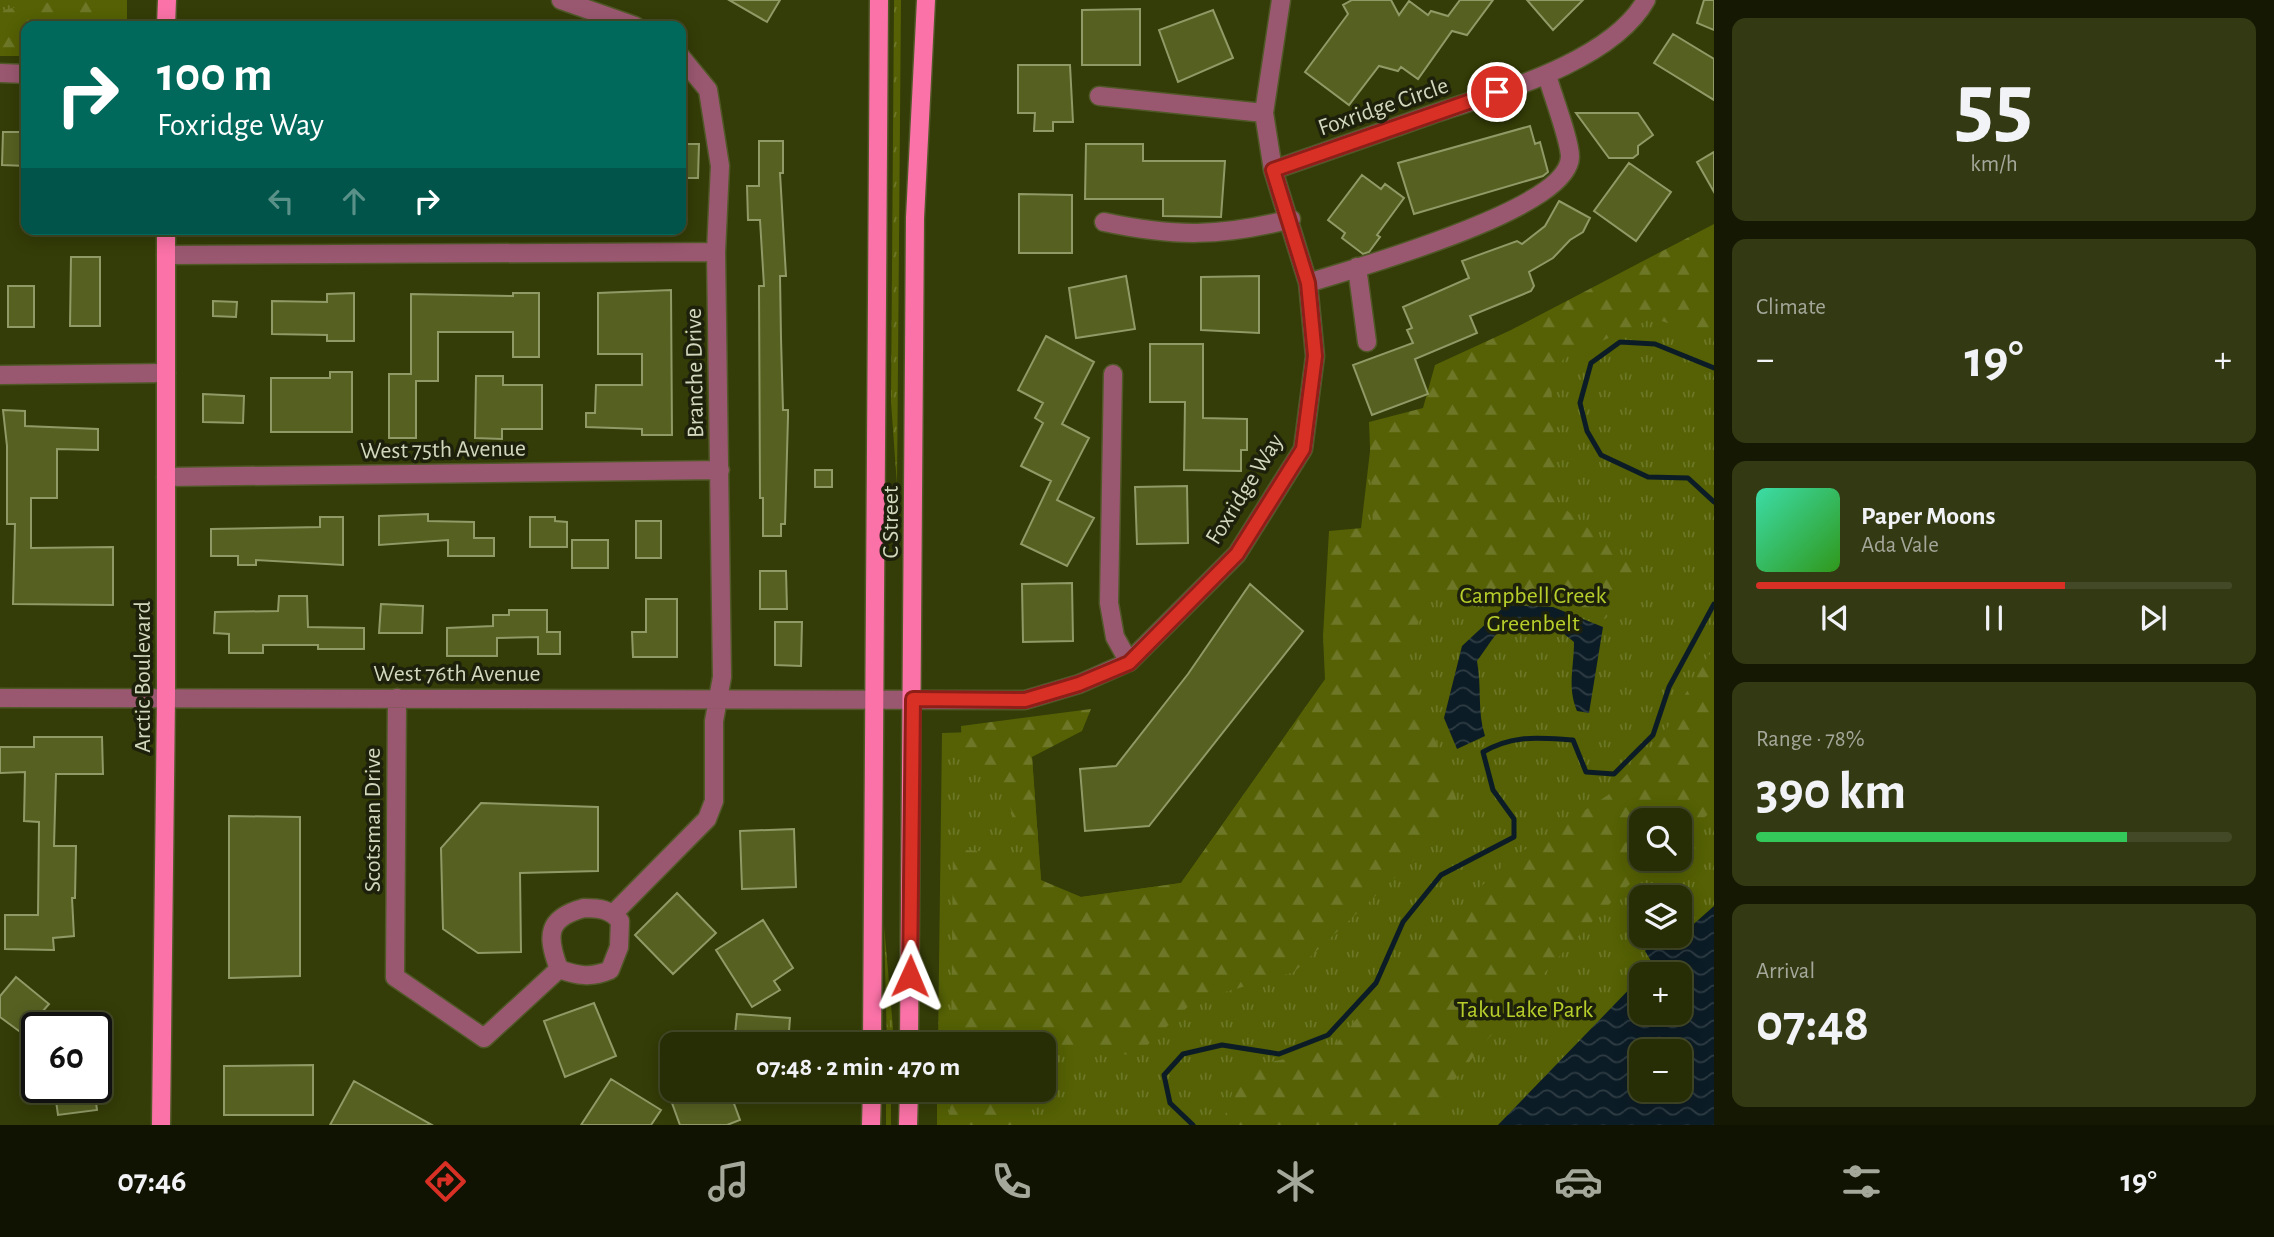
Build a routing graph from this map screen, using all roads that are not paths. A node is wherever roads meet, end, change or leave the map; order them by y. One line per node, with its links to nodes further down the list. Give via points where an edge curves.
1 (167, 0): 7 (main road)
2 (561, 0): 8 (street)
3 (879, 0): 34 (main road, C Street)
4 (926, 0): 35 (main road, C Street, via 915,218)
5 (1281, 0): 14 (street, Foxridge Way)
6 (1646, 0): 12 (street, Foxridge Circle, via 1617,35)
7 (166, 21)
8 (621, 21)
9 (686, 63): 19 (street, Branche Drive, via 708,90 720,166)
10 (0, 73): 11 (street)
11 (21, 74)
12 (1546, 75): 15 (street, Foxridge Circle); 21 (street, via 1570,156 1565,174 1534,200 1435,243)
13 (1099, 96): 14 (street)
14 (1264, 113): 15 (street, Foxridge Way)
15 (1273, 170): 16 (street, Foxridge Way)
16 (1291, 219): 17 (street, via 1186,236); 22 (street, Foxridge Way)
17 (1104, 222)
18 (166, 235): 20 (main road, Arctic Boulevard)
19 (716, 251): 20 (street); 27 (street, Branche Drive)
20 (166, 255): 24 (main road, Arctic Boulevard)
21 (1357, 267): 22 (street); 23 (street)
22 (1308, 283): 29 (street, Foxridge Way, via 1315,356 1303,449 1237,554)
23 (1367, 342)
24 (166, 373): 26 (street); 28 (main road, Arctic Boulevard)
25 (1113, 374): 29 (street, via 1110,603 1115,637)
26 (0, 375)
27 (720, 470): 28 (street, West 75th Avenue); 33 (street, Branche Drive)
28 (166, 477): 30 (main road, Arctic Boulevard)
29 (1129, 663): 35 (street, Foxridge Way, via 1025,700)
30 (166, 697): 31 (street, West 76th Avenue); 32 (street, West 76th Avenue); 42 (main road, Arctic Boulevard)
31 (0, 698)
32 (397, 698): 33 (street, West 76th Avenue); 37 (street, Scotsman Drive, via 395,977 484,1038)
33 (720, 699): 34 (street, West 76th Avenue); 36 (street, Branche Drive, via 714,721 712,810)
34 (875, 699): 35 (street, West 76th Avenue); 38 (main road, C Street)
35 (913, 699): 39 (main road, C Street)
36 (614, 913): 37 (street, via 584,908 557,920 551,938); 37 (street, via 620,932 610,970 579,976)
37 (559, 969)
38 (872, 1032)
39 (909, 1032)
40 (872, 1102): 43 (main road)
41 (909, 1102): 44 (main road)
42 (161, 1125)
43 (871, 1125)
44 (908, 1125)

